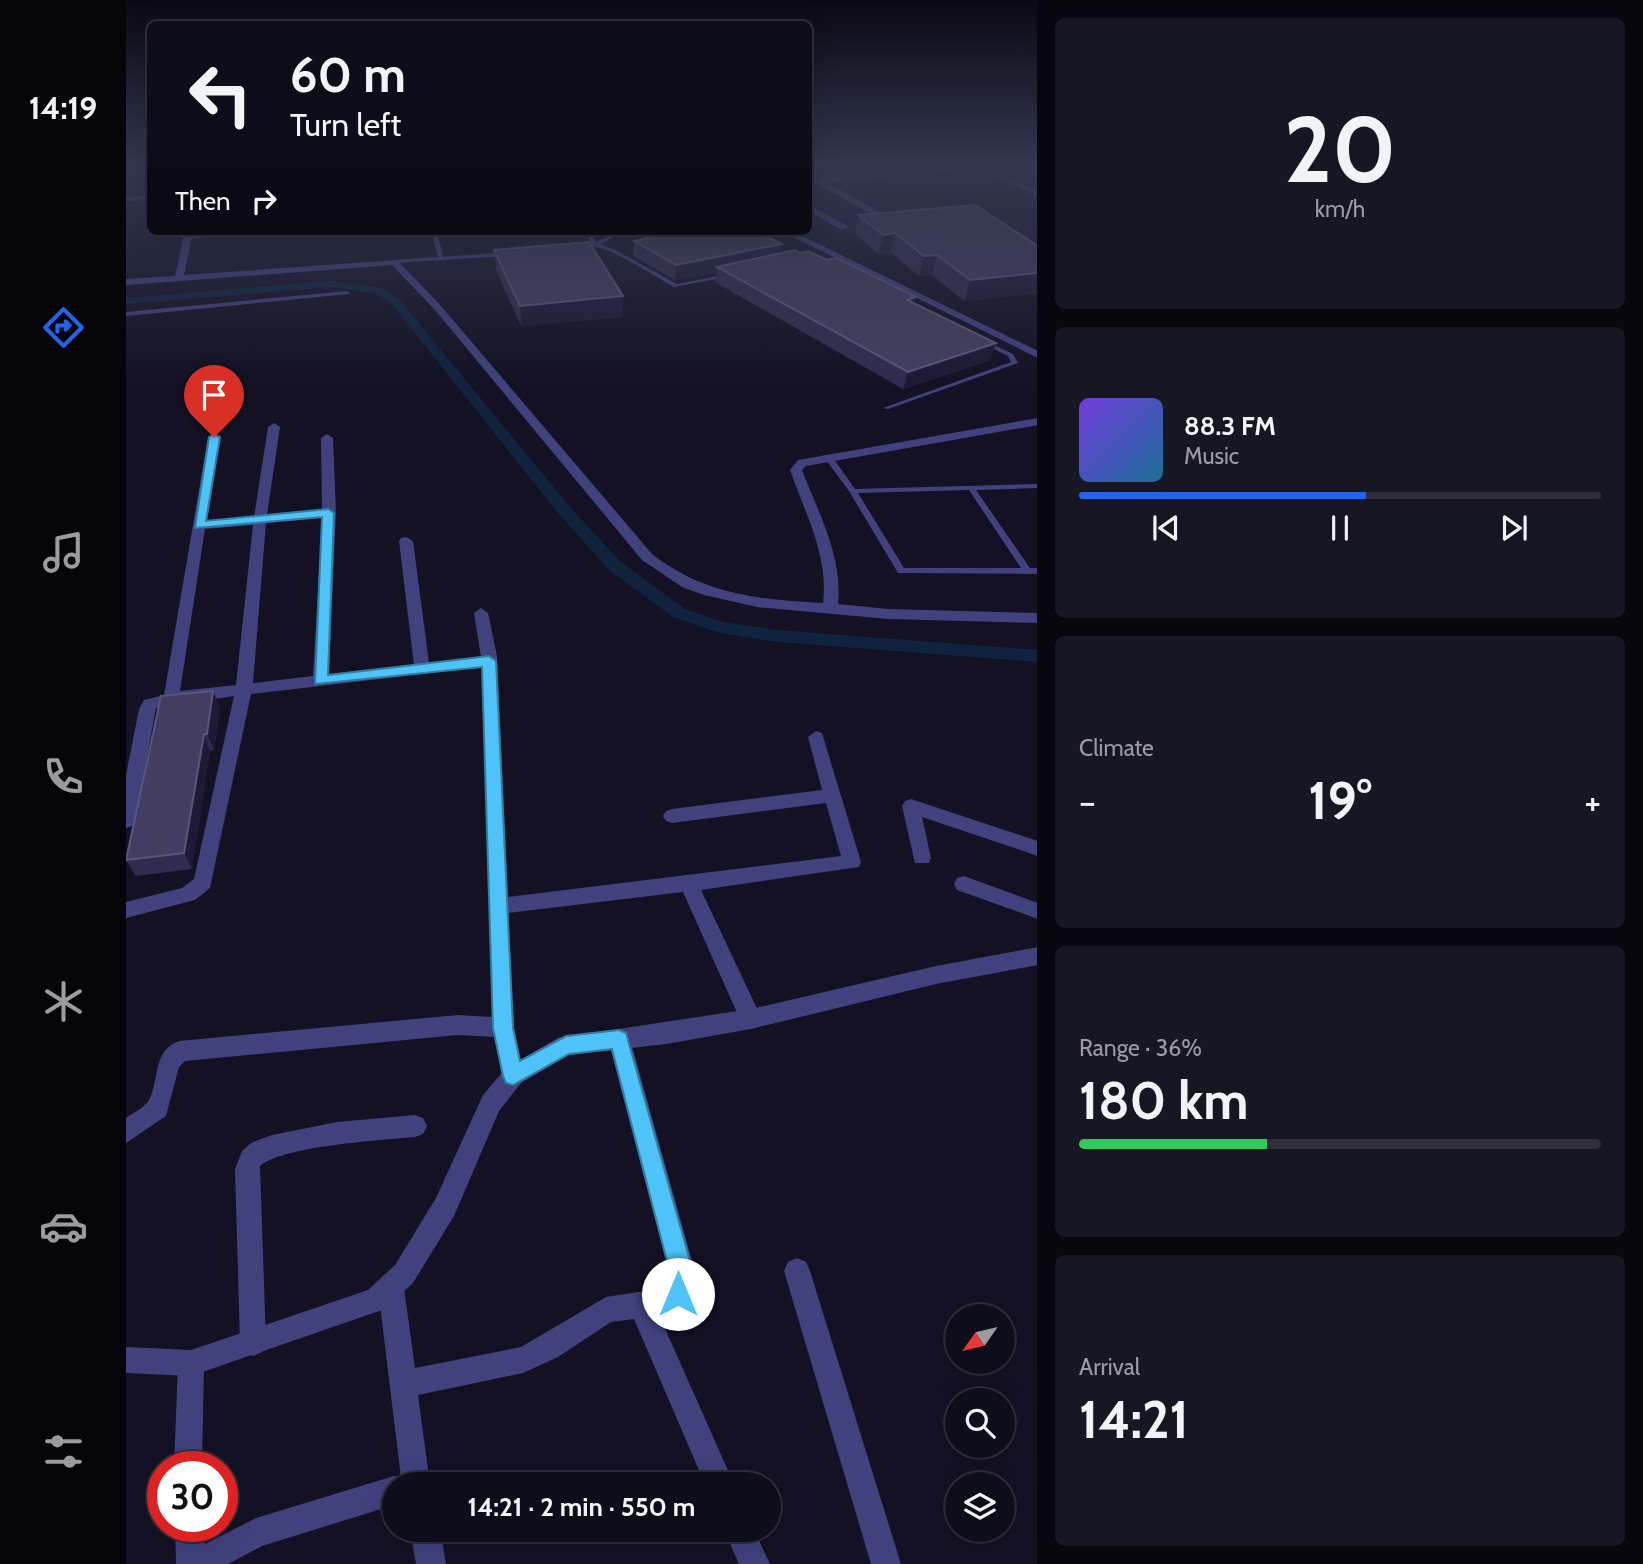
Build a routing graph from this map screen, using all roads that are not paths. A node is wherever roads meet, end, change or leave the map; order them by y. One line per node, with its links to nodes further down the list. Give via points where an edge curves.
1 (188, 240): 12 (street)
2 (436, 240): 9 (lane)
3 (592, 240): 6 (lane)
4 (603, 240): 6 (lane)
5 (803, 240): 17 (street)
6 (594, 244): 7 (lane); 11 (lane, via 677,286)
7 (586, 248)
8 (513, 254): 9 (lane)
9 (441, 259): 10 (lane)
10 (394, 262): 12 (street); 33 (street, via 664,572 721,596)
11 (744, 272)
12 (180, 277): 13 (street)
13 (126, 282)
14 (347, 293): 15 (lane)
15 (126, 314)
16 (974, 337): 18 (lane, via 1011,355 1015,363)
17 (1037, 355)
18 (886, 408)
19 (1037, 421): 23 (street)
20 (274, 428): 28 (street)
21 (214, 437): 29 (street)
22 (327, 439): 27 (street)
23 (828, 457): 26 (lane); 33 (street, via 802,463 796,470 827,557)
24 (1037, 486): 25 (lane)
25 (971, 488): 26 (lane); 31 (lane)
26 (853, 491): 31 (lane, via 901,571)
27 (328, 513): 28 (street); 38 (street)
28 (260, 517): 29 (street); 39 (street)
29 (200, 526): 40 (street)
30 (406, 541): 37 (street)
31 (1027, 571): 32 (lane)
32 (1037, 571)
33 (830, 608): 35 (street)
34 (481, 612): 36 (street)
35 (1037, 618)
36 (489, 661): 37 (street); 49 (street)
37 (422, 669): 38 (street)
38 (321, 681): 39 (street)
39 (244, 689): 40 (street); 50 (street, via 203,883 188,894)
40 (171, 698): 44 (street, via 147,709)
41 (816, 737): 42 (street)
42 (834, 794): 43 (street); 47 (street, via 852,862)
43 (672, 817)
44 (126, 821)
45 (1037, 849): 46 (street, via 911,806)
46 (922, 858)
47 (689, 884): 49 (street); 53 (street)
48 (964, 884): 51 (street)
49 (499, 906): 54 (street)
50 (126, 910)
51 (1037, 911)
52 (1037, 956): 53 (street)
53 (751, 1019): 55 (street)
54 (503, 1028): 56 (street); 58 (street, via 458,1024 178,1051 169,1062 158,1108)
55 (619, 1039): 56 (street, via 566,1045); 61 (street, via 681,1282 678,1294 669,1301)
56 (513, 1076): 60 (street, via 491,1103 445,1208)
57 (415, 1126): 62 (street, via 337,1133 259,1151 250,1159)
58 (126, 1132)
59 (797, 1271): 77 (street)
60 (391, 1288): 62 (street, via 376,1300); 65 (street)
61 (641, 1304): 65 (street, via 606,1310 523,1360); 68 (street)
62 (253, 1343): 64 (street)
63 (126, 1360): 64 (street)
64 (191, 1363): 66 (street)
65 (403, 1384): 67 (street)
66 (188, 1451)
67 (409, 1472)
68 (715, 1472)
69 (382, 1494): 74 (street, via 256,1533)
70 (190, 1542): 73 (street)
71 (427, 1542): 75 (street)
72 (745, 1542): 76 (street)
73 (191, 1564)
74 (198, 1564)
75 (431, 1564)
76 (754, 1564)
77 (886, 1564)

